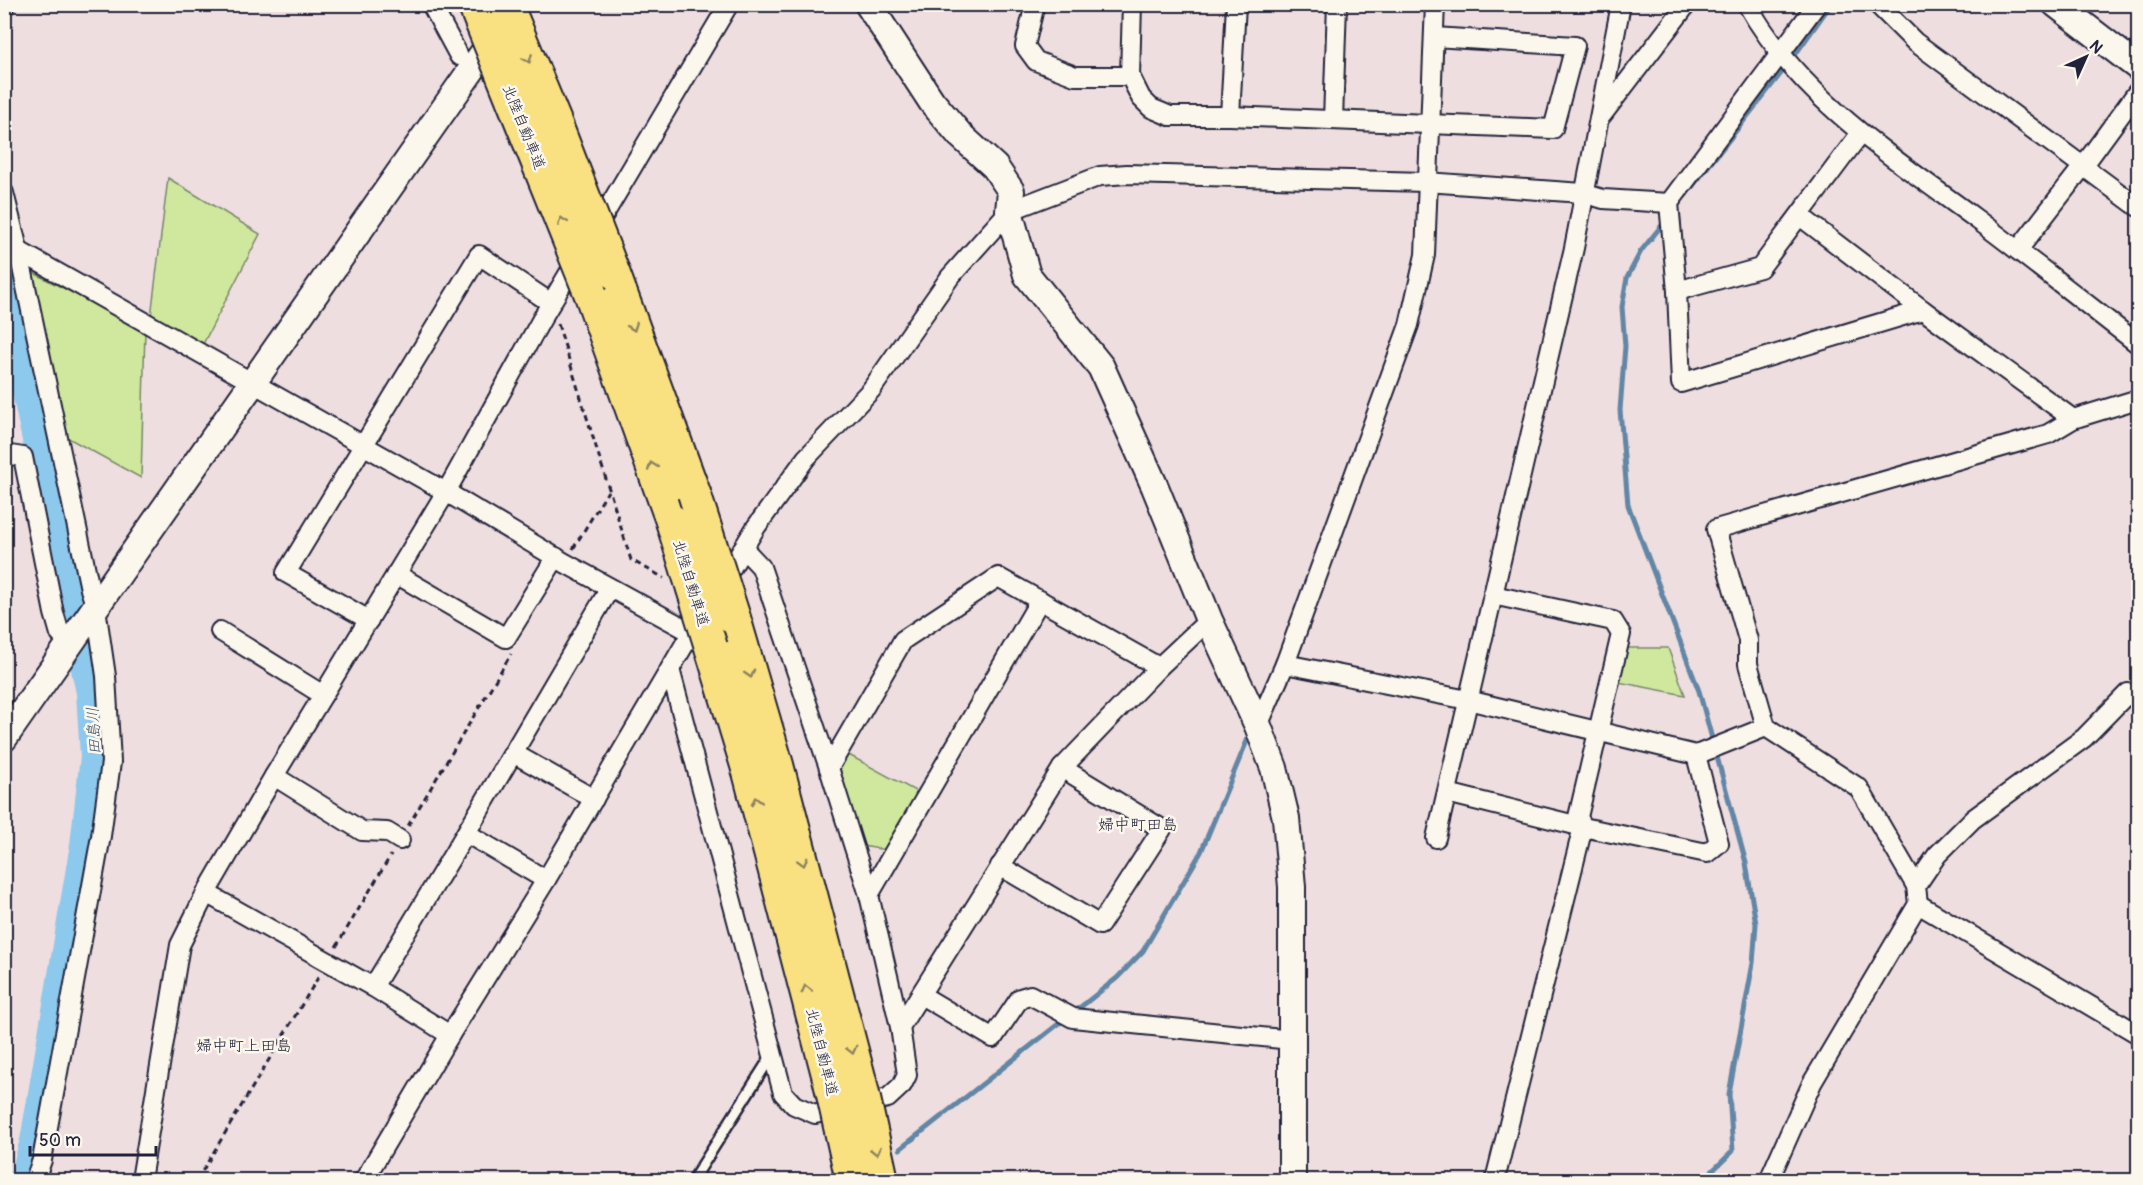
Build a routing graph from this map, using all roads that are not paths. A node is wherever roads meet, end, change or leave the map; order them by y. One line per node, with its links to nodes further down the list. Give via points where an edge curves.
1 (431, 4): 20 (street)
2 (474, 4): 59 (highway, 北陸自動車道, one-way to 2, bridge, via 672,521 591,295)
3 (506, 4): 95 (highway, 北陸自動車道, one-way to 95, bridge, via 613,272 694,493 734,618 777,765)
4 (517, 4): 43 (street)
5 (729, 4): 40 (street)
6 (868, 4): 35 (street, via 932,102 995,167 1011,191)
7 (1035, 4): 22 (street, via 1025,46 1036,61 1075,76)
8 (1132, 4): 22 (street)
9 (1236, 4): 24 (street)
10 (1336, 4): 26 (street)
11 (1434, 4): 18 (street)
12 (1621, 4): 25 (street)
13 (1687, 4): 25 (street)
14 (1747, 4): 19 (street)
15 (1817, 4): 19 (street)
16 (1877, 4): 29 (street, via 1915,42)
17 (2056, 4): 21 (street)
18 (1434, 37): 27 (street); 27 (street, via 1575,46 1553,129)
19 (1780, 53): 28 (street); 33 (street)
20 (459, 56)
21 (2139, 67)
22 (1130, 76): 24 (street, via 1141,98 1151,108 1170,116)
23 (2139, 91): 29 (street)
24 (1230, 116): 26 (street)
25 (1599, 118): 32 (street)
26 (1333, 120): 27 (street)
27 (1430, 123): 30 (street)
28 (1860, 134): 36 (street); 38 (street)
29 (2084, 165): 34 (street); 38 (street)
30 (1426, 182): 32 (street); 35 (street, via 1127,174 1100,176); 61 (street, via 1425,255 1409,325)
31 (4, 193): 37 (street)
32 (1583, 193): 33 (street, via 1603,199); 53 (street, via 1574,248)
33 (1669, 203): 39 (street)
34 (2139, 207)
35 (1010, 211): 49 (street, via 950,277 871,390 806,458); 57 (street, via 1027,275 1101,367)
36 (1800, 216): 39 (street, via 1760,268); 41 (street)
37 (11, 246): 43 (street); 55 (street)
38 (2018, 250): 42 (street)
39 (1677, 291): 41 (street, via 1681,383)
40 (551, 303): 46 (street, via 479,255); 48 (street)
41 (1923, 310): 45 (street)
42 (2139, 344)
43 (253, 383): 46 (street); 55 (street)
44 (2139, 399): 45 (street)
45 (2073, 419): 69 (street, via 2048,434 1716,529 1748,640 1748,664)
46 (363, 445): 48 (street); 56 (street, via 286,573)
47 (4, 454): 60 (street, via 23,457 54,613 60,634)
48 (446, 492): 50 (street); 51 (street)
49 (743, 548): 59 (street); 73 (street, via 761,567)
50 (560, 560): 51 (street, via 506,638); 52 (street)
51 (396, 574): 56 (street)
52 (610, 588): 59 (street); 71 (street)
53 (1493, 595): 66 (street); 70 (street, via 1613,621 1621,634)
54 (1040, 600): 62 (street); 73 (street, via 998,578 903,640); 86 (street)
55 (96, 608): 60 (street); 96 (street, via 106,676 111,762 101,836)
56 (369, 620): 65 (street)
57 (1209, 621): 62 (street); 67 (street)
58 (220, 631): 65 (street)
59 (701, 640): 63 (street); 95 (highway, 北陸自動車道, one-way to 59, via 752,783)
60 (71, 643): 68 (street)
61 (1285, 664): 66 (street); 67 (street)
62 (1159, 667): 74 (street)
63 (670, 669): 77 (street); 94 (street)
64 (2135, 692): 84 (street, via 2084,738 1973,819 1937,855)
65 (323, 695): 75 (street)
66 (1467, 700): 70 (street); 76 (street)
67 (1258, 726): 93 (street, via 1275,768 1286,818 1292,887)
68 (8, 727)
69 (1766, 727): 72 (street); 84 (street, via 1858,788)
70 (1598, 731): 72 (street); 78 (street, via 1578,817)
71 (513, 753): 77 (street); 79 (street)
72 (1695, 754): 78 (street, via 1719,843 1707,853)
73 (829, 768): 86 (street)
74 (1062, 768): 82 (street); 82 (street, via 1162,829 1100,925)
75 (274, 776): 81 (street, via 362,831 387,832); 85 (street)
76 (1447, 793): 78 (street); 80 (street)
77 (594, 799): 83 (street)
78 (1583, 827): 103 (street)
79 (466, 833): 83 (street); 88 (street)
80 (1436, 838)
81 (400, 840)
82 (1000, 866): 89 (street)
83 (546, 880): 91 (street)
84 (1916, 886): 87 (street)
85 (206, 892): 88 (street); 97 (street, via 180,945)
86 (869, 895): 90 (street)
87 (1918, 904): 92 (street); 104 (street, via 1812,1083)
88 (373, 987): 91 (street)
89 (921, 995): 90 (street); 93 (street, via 993,1038 1020,998 1030,995 1073,1018)
90 (900, 1027): 94 (street, via 907,1075 902,1085 888,1098 815,1114 794,1105 783,1093)
91 (450, 1035): 98 (street)
92 (2139, 1035)
93 (1292, 1040): 102 (street)
94 (773, 1053): 99 (lane)
95 (845, 1084): 100 (highway, 北陸自動車道, bridge); 101 (highway, 北陸自動車道, one-way to 101, bridge)
96 (36, 1180)
97 (141, 1180)
98 (364, 1180)
99 (693, 1180)
100 (852, 1180)
101 (882, 1180)
102 (1292, 1180)
103 (1495, 1180)
104 (1769, 1180)

